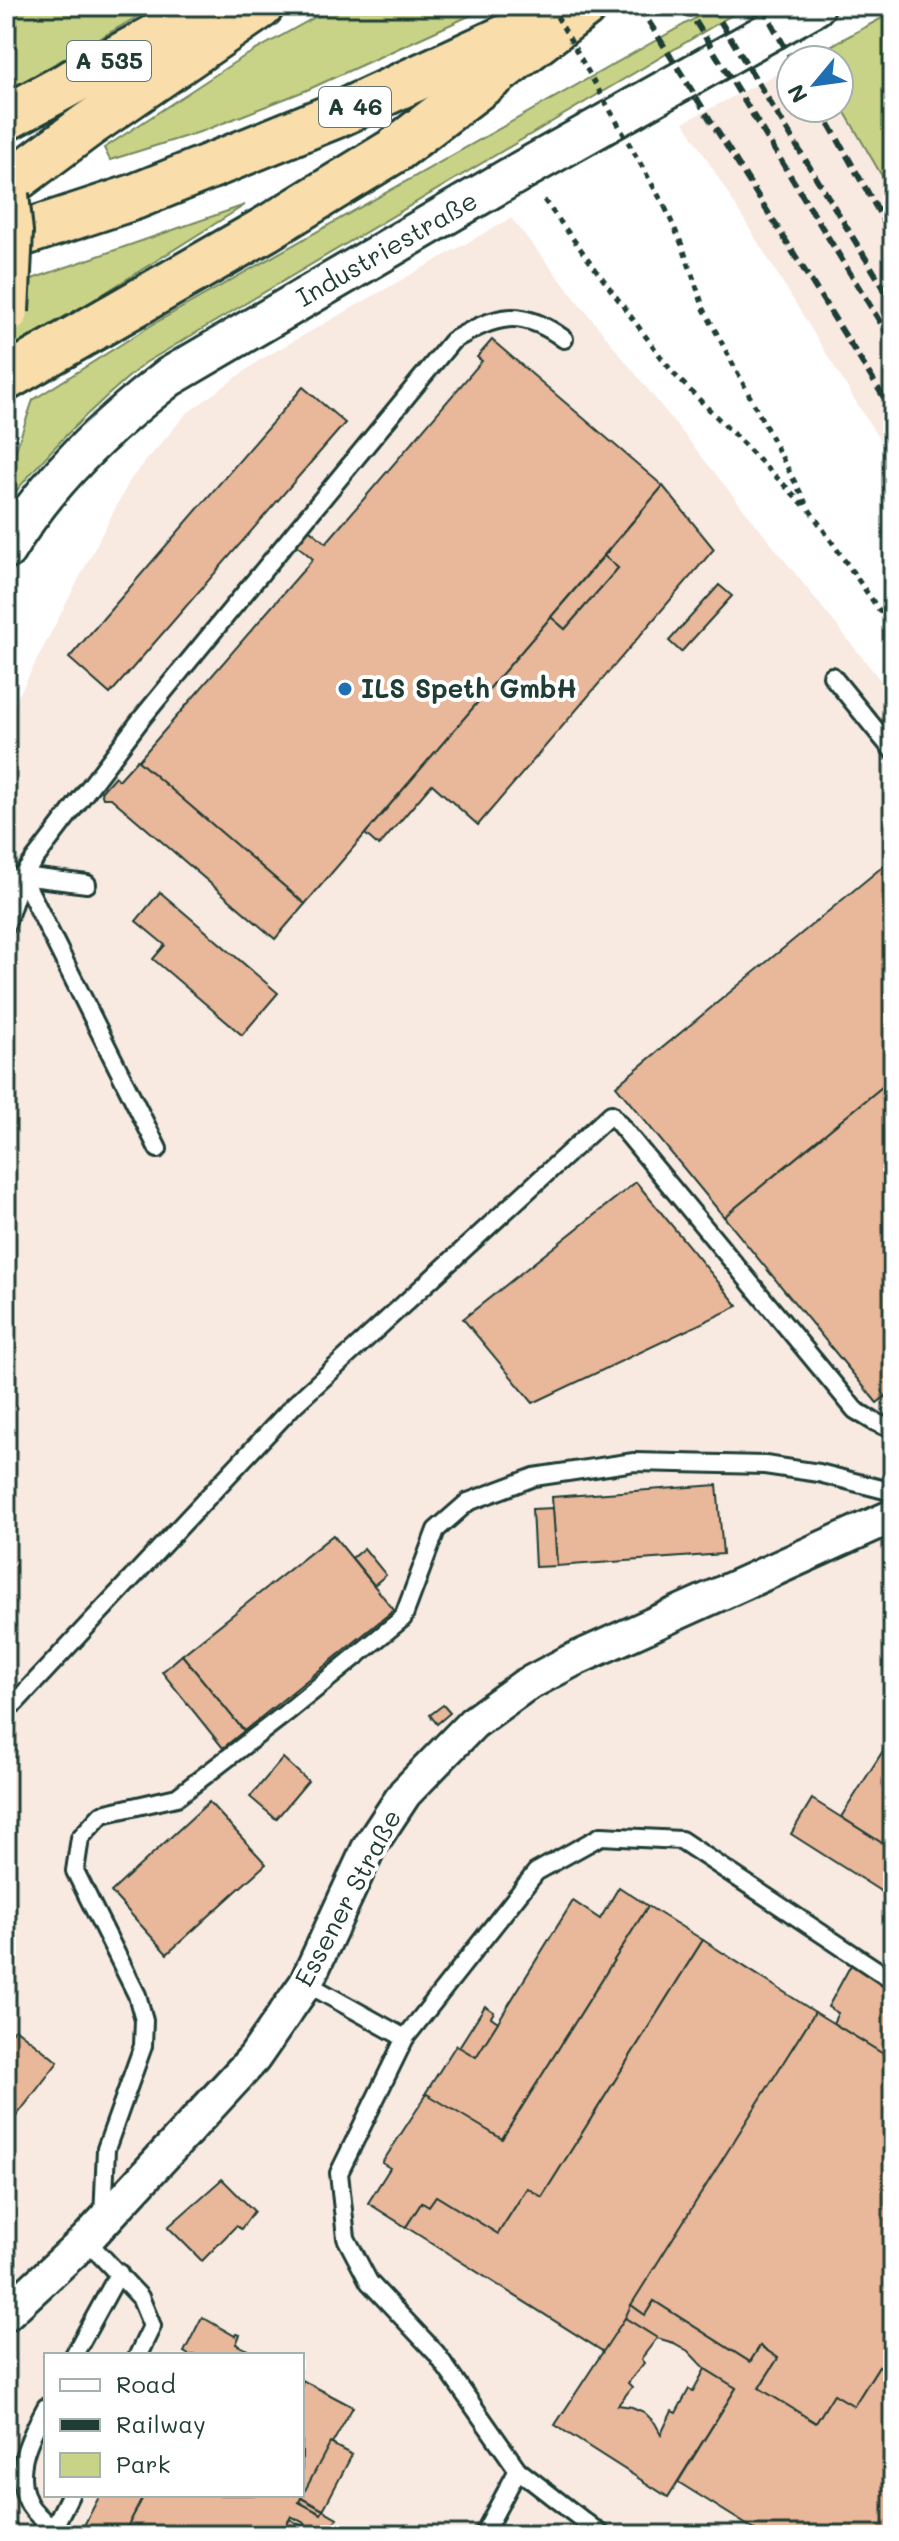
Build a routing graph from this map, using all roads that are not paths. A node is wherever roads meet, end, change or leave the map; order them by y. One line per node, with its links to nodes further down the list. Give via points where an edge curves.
1 (213, 6): 6 (highway, A 535)
2 (261, 6): 7 (highway)
3 (571, 6): 9 (highway, A 46, via 339,114 134,197)
4 (584, 6): 12 (highway, via 395,150)
5 (815, 6): 13 (street, Industriestraße, via 169,377 82,453)
6 (6, 118)
7 (6, 186)
8 (6, 195): 10 (highway, bridge)
9 (6, 239)
10 (6, 311)
11 (564, 339): 16 (lane, via 544,324 514,317 481,324 452,341)
12 (6, 378)
13 (6, 550)
14 (832, 676): 15 (lane)
15 (893, 751)
16 (14, 878): 17 (lane); 18 (lane); 19 (lane)
17 (87, 884)
18 (6, 924)
19 (158, 1149)
20 (893, 1430): 23 (lane, via 855,1410 611,1114 294,1405)
21 (893, 1492): 27 (lane, via 765,1465 634,1462 534,1477 468,1502 436,1530 403,1618 177,1797 102,1814 80,1838 75,1871 137,1995 144,2020 143,2046 106,2149)
22 (893, 1516): 25 (street, Essener Straße, via 571,1661 524,1686 473,1723 405,1793 368,1849)
23 (15, 1703)
24 (893, 1981): 26 (lane, via 681,1840 601,1836 536,1872)
25 (306, 1983): 26 (lane); 27 (street, Essener Straße, via 254,2058)
26 (405, 2038): 33 (lane, via 339,2173 346,2238 369,2282 436,2353)
27 (94, 2231): 28 (lane); 29 (street, Essener Straße)
28 (119, 2273): 30 (lane); 31 (lane, via 140,2297 152,2326)
29 (6, 2314)
30 (75, 2353)
31 (139, 2353)
32 (44, 2411): 35 (lane, via 27,2441 21,2478 28,2503)
33 (518, 2470): 36 (lane); 37 (lane)
34 (69, 2497): 35 (lane)
35 (51, 2532)
36 (483, 2535)
37 (602, 2535)

